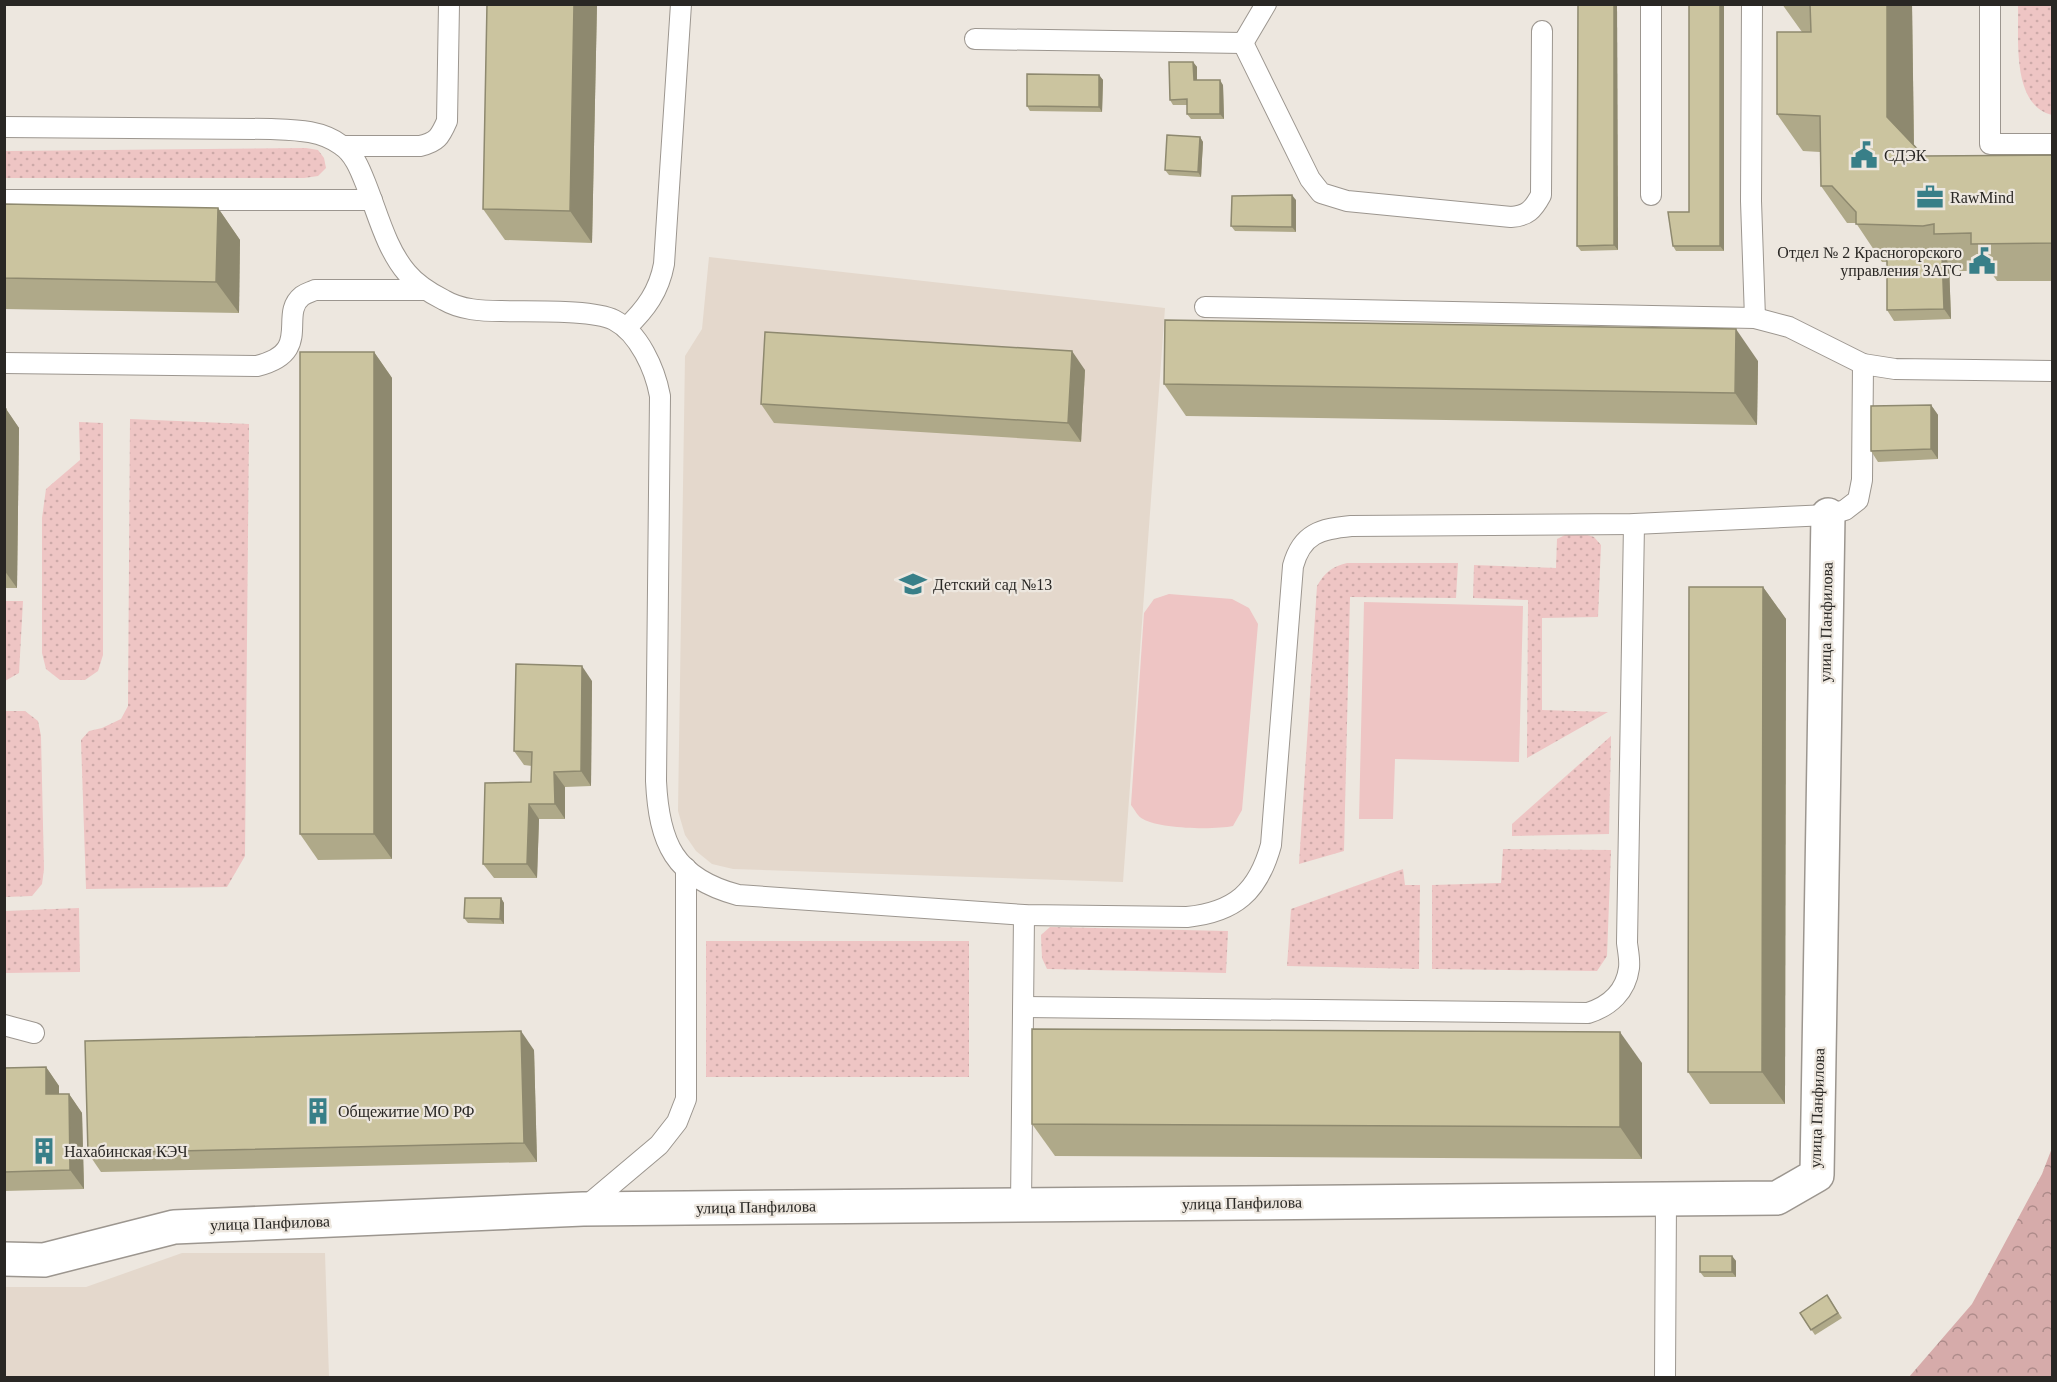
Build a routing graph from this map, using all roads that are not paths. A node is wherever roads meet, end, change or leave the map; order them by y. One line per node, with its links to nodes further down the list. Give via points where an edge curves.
1 (449, 4): 12 (lane, via 447,121 441,135 420,146)
2 (681, 4): 19 (lane, via 664,264 651,299)
3 (1266, 4): 9 (lane)
4 (1651, 4): 13 (lane)
5 (1752, 4): 18 (lane)
6 (1990, 4): 11 (lane, via 1990,144)
7 (1542, 31): 9 (lane, via 1540,195 1534,209 1511,217 1347,201 1321,193 1310,179)
8 (975, 39): 9 (lane)
9 (1243, 43)
10 (4, 127): 12 (lane, via 306,130)
11 (2052, 144)
12 (343, 146): 15 (lane, via 357,163)
13 (1651, 195)
14 (4, 200): 15 (lane)
15 (372, 200): 16 (lane, via 406,273)
16 (424, 290): 19 (lane, via 472,310 591,314 613,319); 20 (lane, via 315,290 301,297 294,308 293,333 285,354 257,366)
17 (1205, 307): 18 (lane)
18 (1755, 318): 21 (lane, via 1789,327)
19 (626, 328): 25 (lane, via 647,357 660,396 657,807 668,847)
20 (4, 363)
21 (1863, 364): 22 (lane, via 1895,369); 23 (lane, via 1863,480 1858,500 1845,510)
22 (2052, 371)
23 (1828, 515): 24 (lane); 30 (street, улица Панфилова, via 1817,1175 1777,1198)
24 (1634, 524): 26 (lane, via 1351,526 1318,532 1297,551 1293,566 1271,845 1253,886 1210,915); 27 (lane, via 1629,968 1615,1000 1588,1013)
25 (686, 868): 26 (lane, via 715,889 738,895); 32 (lane, via 687,1099 677,1122 659,1145)
26 (1024, 915): 27 (lane)
27 (1024, 1007): 31 (lane)
28 (4, 1025): 29 (lane)
29 (34, 1033)
30 (1666, 1199): 31 (street, улица Панфилова); 34 (lane)
31 (1021, 1205): 32 (street, улица Панфилова)
32 (583, 1209): 33 (street, улица Панфилова, via 174,1227 44,1260)
33 (4, 1259)
34 (1665, 1377)

